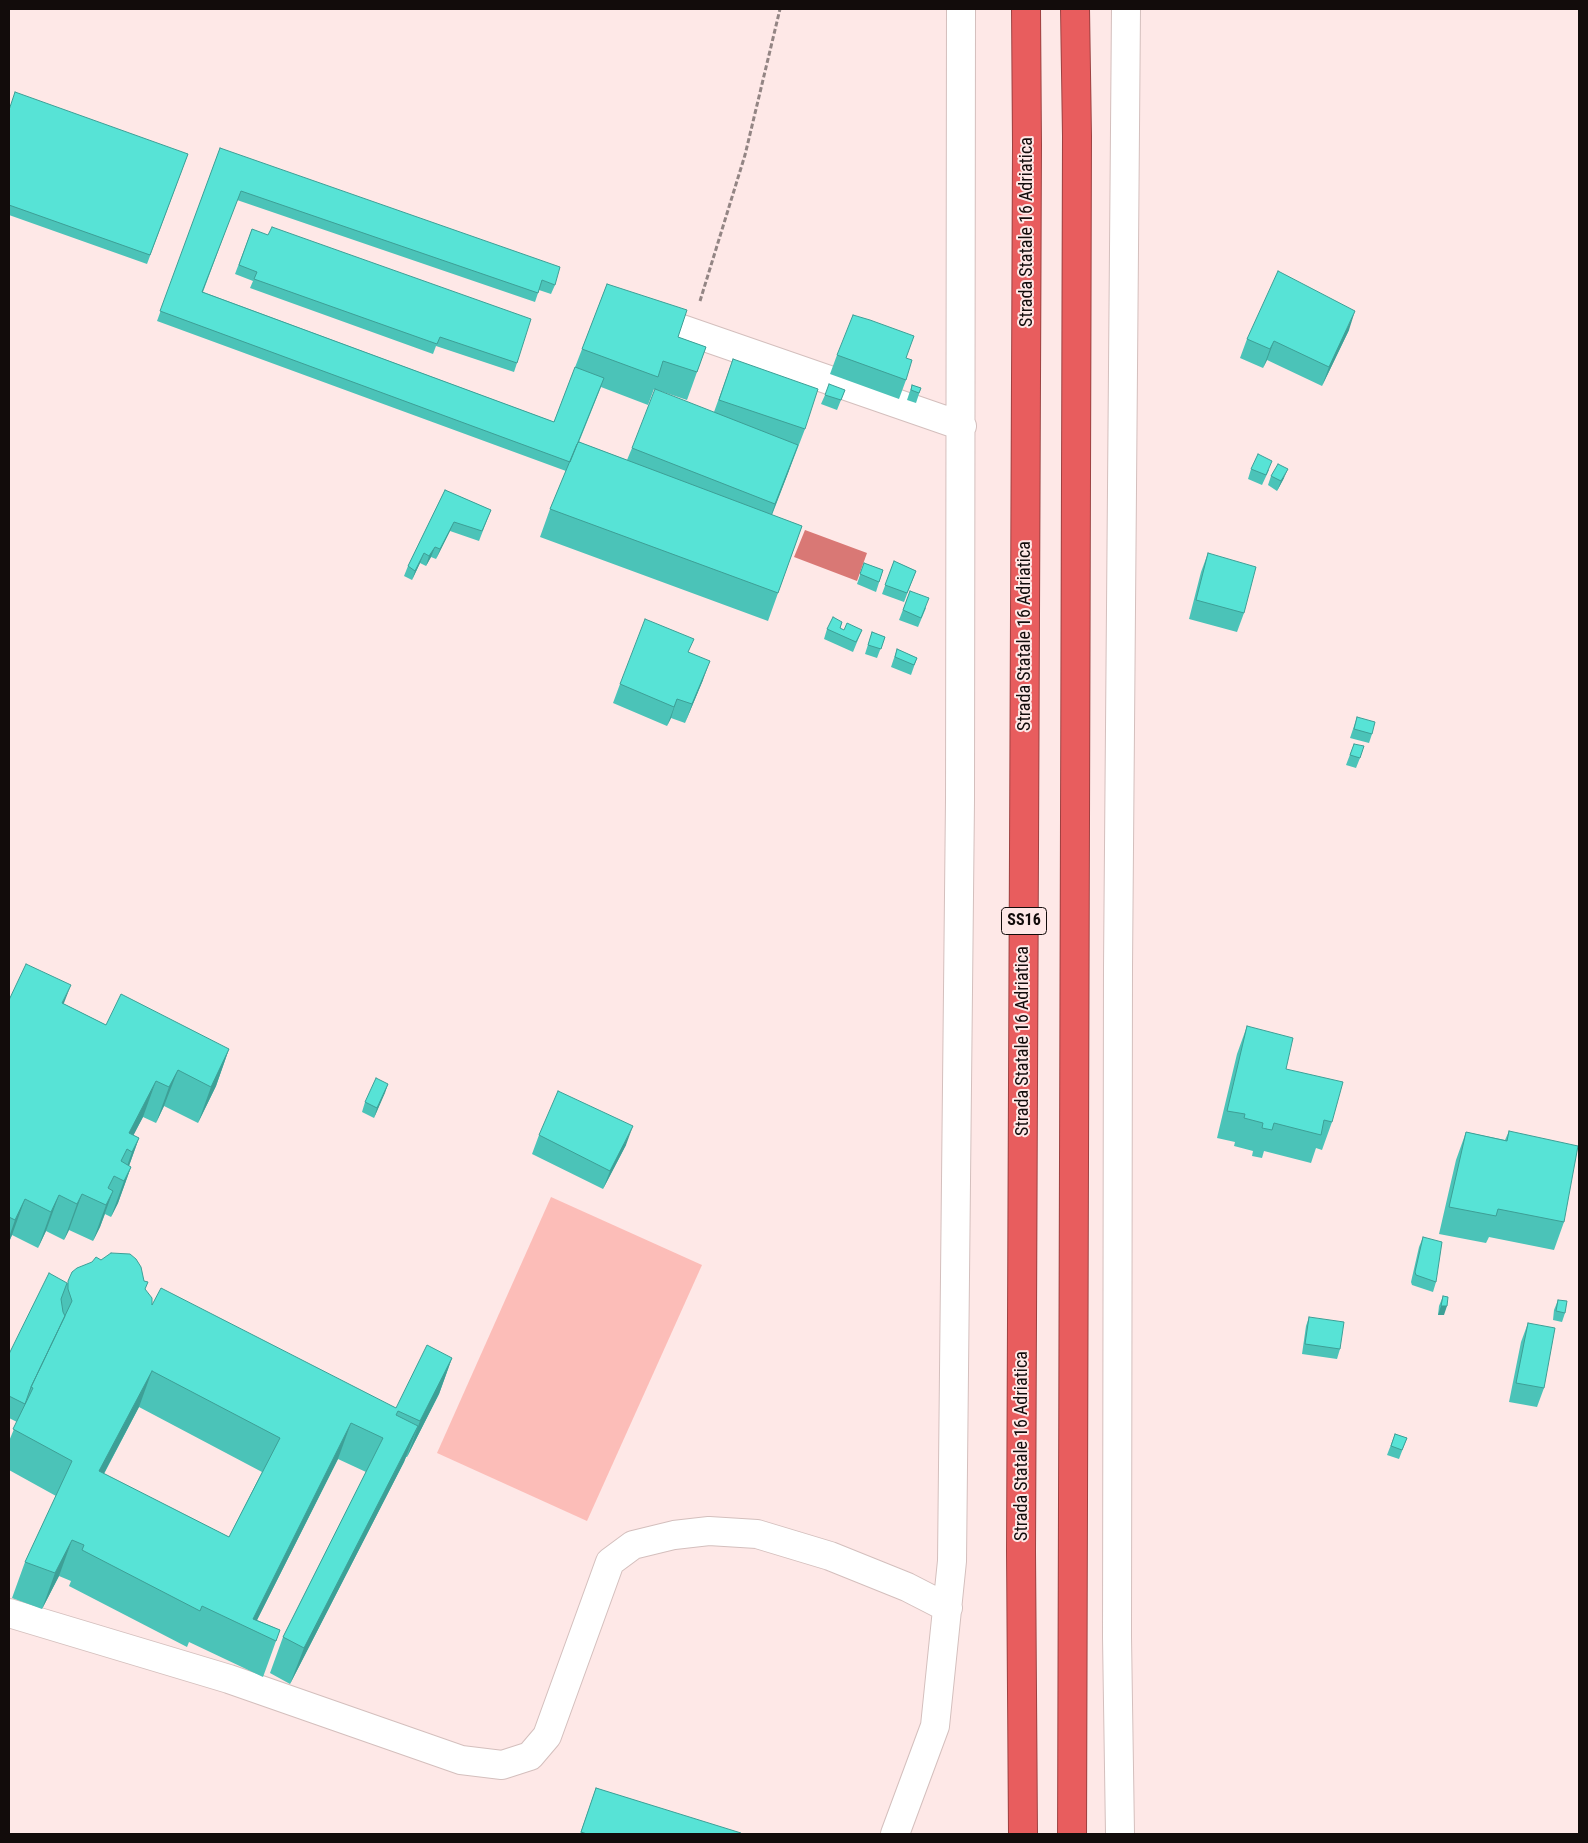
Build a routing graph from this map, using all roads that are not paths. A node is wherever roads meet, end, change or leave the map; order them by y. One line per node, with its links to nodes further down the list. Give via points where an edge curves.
1 (961, 9): 6 (street)
2 (1026, 9): 10 (highway, Strada Statale 16 Adriatica / SS16)
3 (1075, 9): 11 (highway)
4 (1126, 9): 12 (street, via 1118,976 1117,1637)
5 (642, 315): 6 (street)
6 (962, 426): 7 (street, via 952,1561)
7 (948, 1608): 8 (street, via 907,1587 830,1556 757,1534 709,1531 633,1545 610,1562 547,1736 530,1756 502,1766 461,1760 228,1678); 9 (street, via 935,1726)
8 (9, 1613)
9 (895, 1834)
10 (1023, 1834)
11 (1072, 1834)
12 (1120, 1834)

